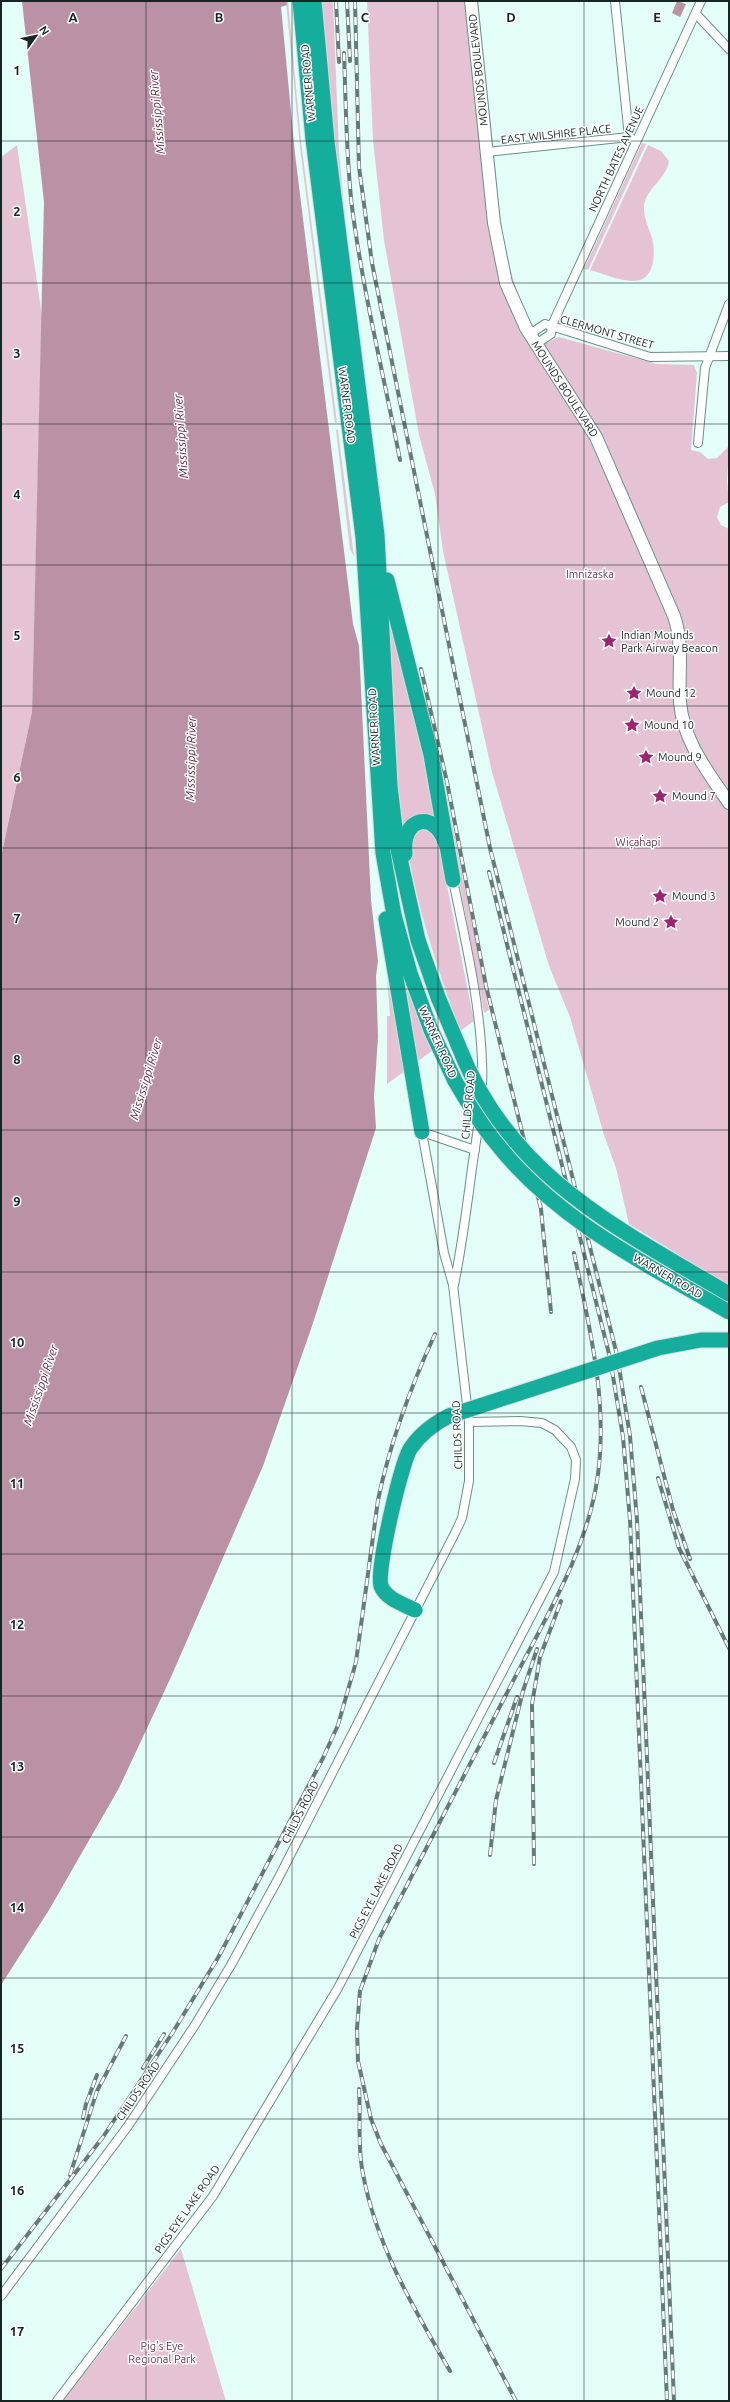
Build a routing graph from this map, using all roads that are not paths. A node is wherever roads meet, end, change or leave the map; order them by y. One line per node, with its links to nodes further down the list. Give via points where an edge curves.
1 (300, 1): 18 (highway, WARNER ROAD, via 314,146 363,538)
2 (314, 1): 16 (highway, WARNER ROAD, via 331,182)
3 (471, 1): 9 (street, MOUNDS BOULEVARD)
4 (615, 1): 8 (street)
5 (701, 1): 6 (street, NORTH BATES AVENUE)
6 (696, 14): 7 (street); 8 (street, NORTH BATES AVENUE)
7 (729, 49)
8 (632, 139): 9 (street, EAST WILSHIRE PLACE); 11 (street, NORTH BATES AVENUE)
9 (487, 152): 12 (street, MOUNDS BOULEVARD, via 502,269 512,300)
10 (729, 304): 14 (street)
11 (551, 327): 12 (street, CLERMONT STREET, via 551,334); 12 (street, CLERMONT STREET, via 545,324); 14 (street, CLERMONT STREET, via 650,357)
12 (533, 339): 17 (street, MOUNDS BOULEVARD, via 577,404 596,438 674,616 681,645 680,700 685,728 695,751)
13 (729, 356): 14 (street, CLERMONT STREET)
14 (708, 357): 15 (street, via 704,372)
15 (698, 443)
16 (375, 515): 19 (highway, via 394,614 431,755); 20 (highway, WARNER ROAD, via 392,805 400,864)
17 (729, 803)
18 (379, 814): 21 (highway, via 387,926); 25 (highway, WARNER ROAD, bridge, via 389,894 404,954 431,1030 456,1081 497,1145 526,1177 558,1206 606,1240)
19 (453, 880): 20 (highway, via 446,845 440,832 425,822 412,826 406,833 404,844); 22 (street, CHILDS ROAD, via 480,1030 482,1089)
20 (413, 922): 24 (highway, WARNER ROAD, bridge, via 433,985 458,1047 473,1079 500,1122 545,1173 592,1211)
21 (422, 1132): 22 (street); 23 (street, CHILDS ROAD, via 444,1253)
22 (475, 1150): 23 (street, CHILDS ROAD, via 461,1254)
23 (454, 1285): 27 (street, CHILDS ROAD)
24 (729, 1294)
25 (729, 1312)
26 (729, 1340): 28 (highway, bridge, via 701,1340 658,1348 449,1416 427,1429 410,1450 400,1477 381,1568 381,1584 384,1590 389,1596)
27 (469, 1422): 28 (street, CHILDS ROAD, via 470,1474 462,1518 450,1546); 30 (street, PIGS EYE LAKE ROAD, via 542,1423 555,1430 571,1447 576,1460 575,1479 554,1572 338,1988 213,2196)
28 (415, 1610): 29 (street, CHILDS ROAD, via 278,1879 211,1999 128,2126)
29 (1, 2296)
30 (57, 2401)

